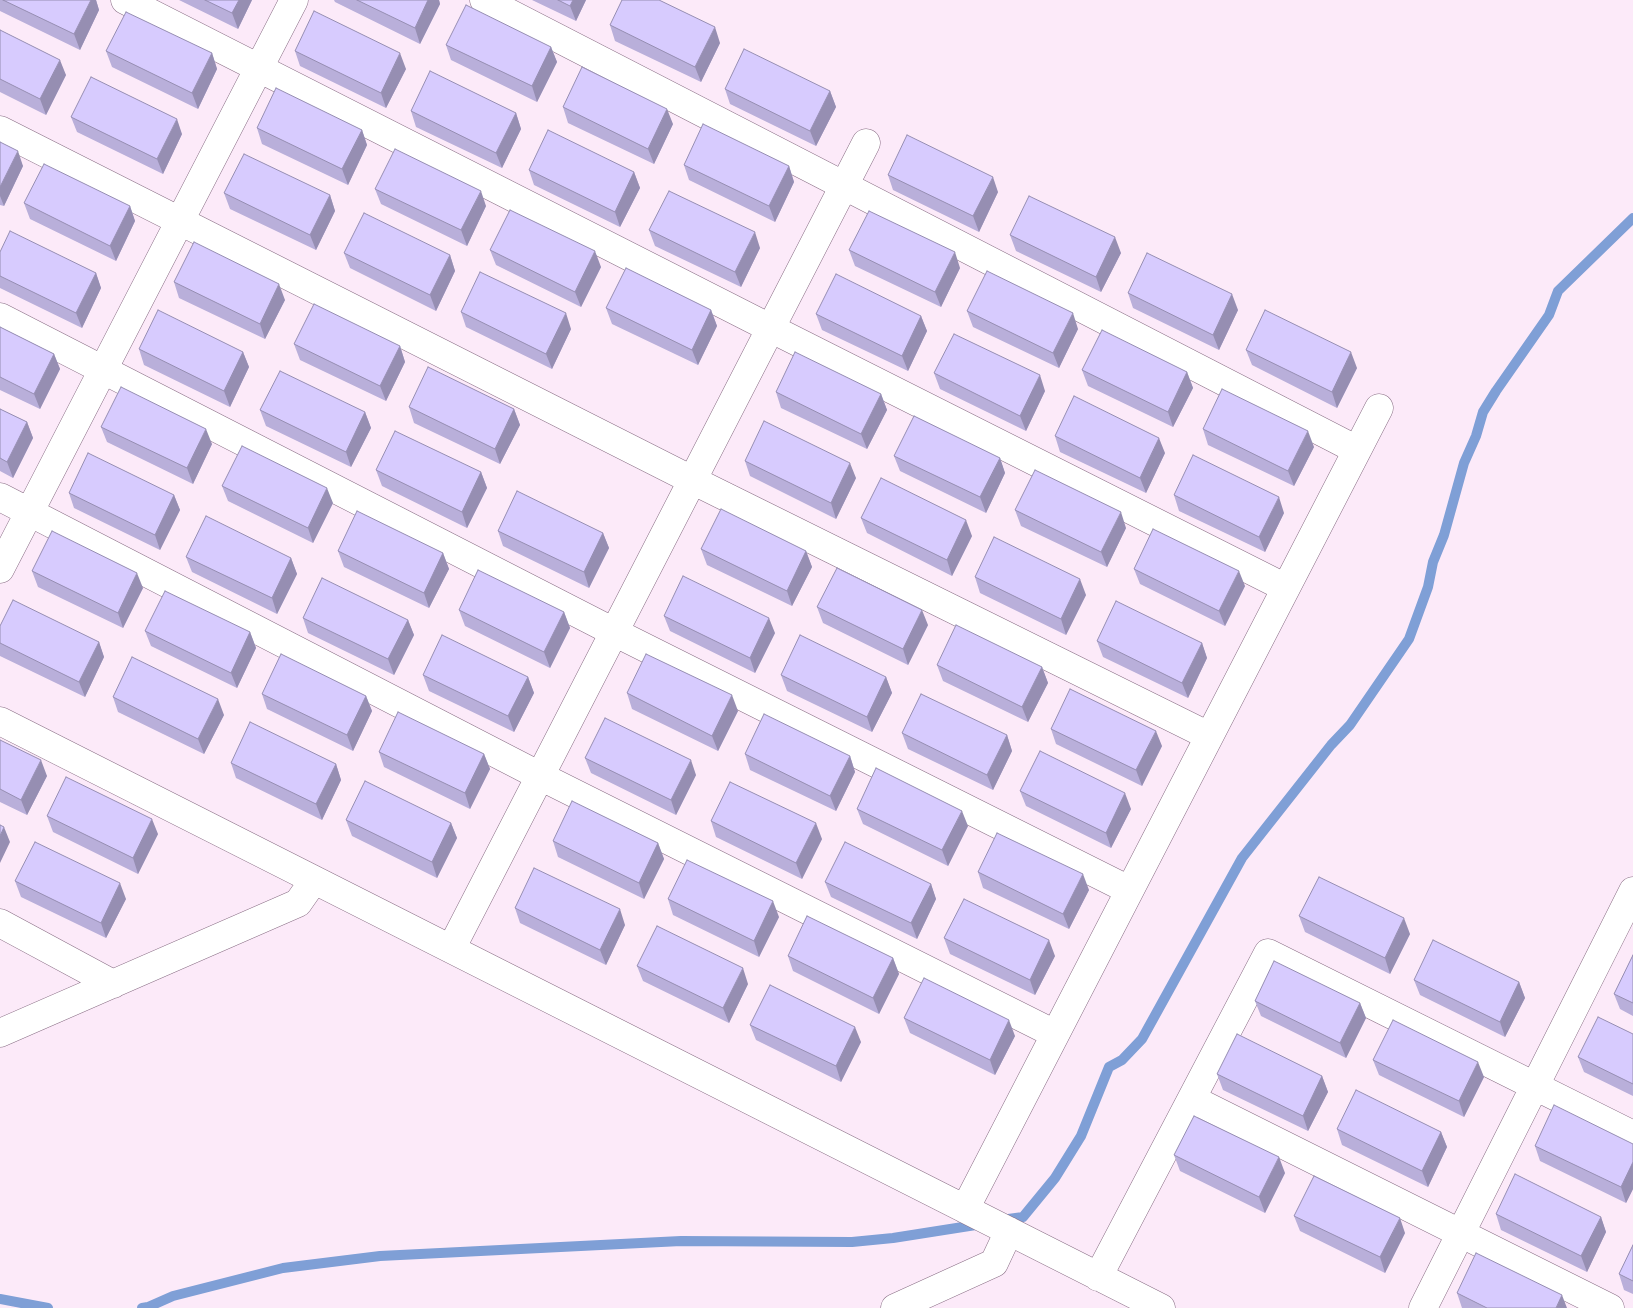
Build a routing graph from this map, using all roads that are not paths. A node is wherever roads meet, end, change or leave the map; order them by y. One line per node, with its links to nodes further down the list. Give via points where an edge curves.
1 (125, 0): 4 (street)
2 (294, 0): 4 (street)
3 (484, 0): 7 (street)
4 (260, 67): 8 (street); 10 (street)
5 (0, 130): 8 (street)
6 (866, 143): 7 (street)
7 (844, 185): 10 (street); 13 (street)
8 (180, 222): 11 (street); 14 (street)
9 (0, 317): 11 (street)
10 (770, 328): 14 (street); 18 (street)
11 (103, 371): 16 (street); 19 (street)
12 (1379, 408): 13 (street)
13 (1357, 450): 18 (street)
14 (692, 480): 19 (street); 21 (street)
15 (0, 497): 16 (street)
16 (30, 512): 17 (street); 22 (street)
17 (0, 569)
18 (1286, 588): 21 (street)
19 (614, 632): 22 (street); 24 (street)
20 (0, 721): 23 (street)
21 (1209, 736): 24 (street)
22 (540, 776): 28 (street); 31 (street)
23 (314, 880): 28 (street); 29 (street, via 298,903)
24 (1130, 890): 31 (street)
25 (1633, 891): 26 (street)
26 (1626, 922): 32 (street)
27 (0, 923): 29 (street)
28 (451, 949): 35 (street)
29 (113, 984): 30 (street)
30 (0, 1033)
31 (1055, 1034): 35 (street)
32 (1535, 1086): 33 (street, via 1268,953); 34 (street); 37 (street)
33 (1192, 1099): 37 (street); 38 (street)
34 (1633, 1135)
35 (965, 1209): 36 (street)
36 (1009, 1231): 38 (street); 39 (street, via 994,1263)
37 (1461, 1232): 41 (street); 42 (street)
38 (1098, 1277): 40 (street)
39 (895, 1308)
40 (1160, 1308)
41 (1423, 1308)
42 (1610, 1308)

